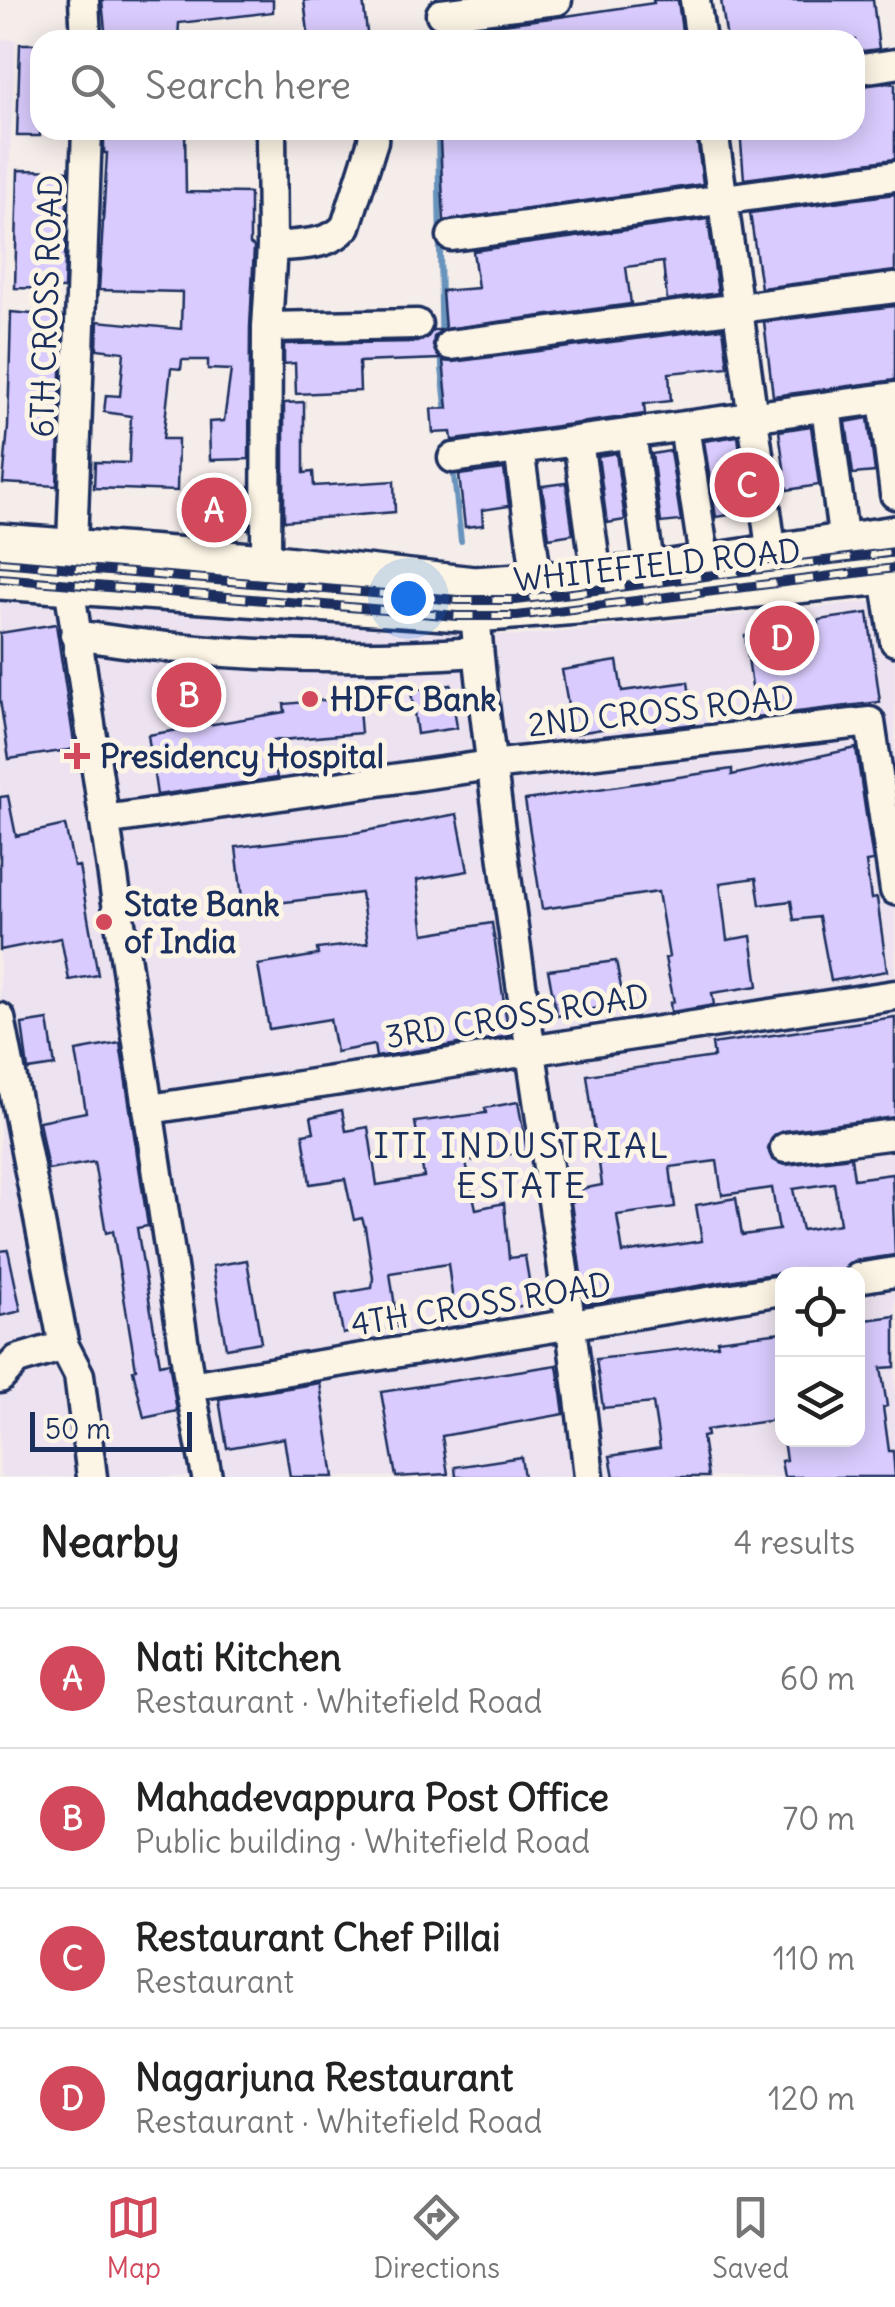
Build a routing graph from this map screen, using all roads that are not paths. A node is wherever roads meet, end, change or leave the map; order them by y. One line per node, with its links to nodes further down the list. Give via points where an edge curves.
1 (84, 0): 5 (street)
2 (557, 0): 4 (street)
3 (695, 0): 6 (street)
4 (441, 14)
5 (86, 30)
6 (700, 30)
7 (895, 64): 8 (street)
8 (865, 68)
9 (87, 140): 34 (street, 6TH CROSS ROAD)
10 (272, 140): 16 (street)
11 (374, 140): 16 (street, via 338,237)
12 (714, 140): 14 (street)
13 (895, 176): 14 (street)
14 (723, 199): 15 (street); 18 (street)
15 (452, 236)
16 (272, 246): 20 (street)
17 (895, 288): 18 (street)
18 (738, 308): 21 (street); 24 (street)
19 (418, 324): 20 (street)
20 (268, 327): 36 (street)
21 (450, 345)
22 (889, 398): 23 (street); 30 (street)
23 (826, 406): 24 (street); 33 (street)
24 (753, 416): 25 (street); 35 (street)
25 (684, 426): 26 (street); 37 (street)
26 (632, 433): 27 (street); 38 (street)
27 (578, 440): 28 (street); 40 (street)
28 (518, 449): 29 (street); 42 (street)
29 (453, 458)
30 (895, 494)
31 (895, 534): 33 (main road, WHITEFIELD ROAD)
32 (0, 542): 34 (main road, WHITEFIELD ROAD)
33 (844, 543): 35 (main road, WHITEFIELD ROAD)
34 (72, 545): 36 (main road, WHITEFIELD ROAD)
35 (772, 555): 37 (main road, WHITEFIELD ROAD)
36 (281, 563): 44 (main road, WHITEFIELD ROAD); 45 (main road)
37 (704, 564): 38 (main road, WHITEFIELD ROAD)
38 (650, 572): 40 (main road, WHITEFIELD ROAD)
39 (890, 575): 44 (main road, WHITEFIELD ROAD); 47 (street)
40 (596, 576): 42 (main road, WHITEFIELD ROAD)
41 (0, 581): 43 (main road, WHITEFIELD ROAD)
42 (538, 581): 44 (main road, WHITEFIELD ROAD)
43 (69, 585): 45 (main road, WHITEFIELD ROAD); 46 (street)
44 (474, 599): 45 (main road, WHITEFIELD ROAD); 48 (street)
45 (292, 602)
46 (75, 635): 48 (street, via 280,654); 50 (street)
47 (895, 641)
48 (477, 652): 49 (street)
49 (492, 765): 50 (street, 2ND CROSS ROAD); 51 (street, 2ND CROSS ROAD, via 870,722); 54 (street)
50 (104, 820): 55 (street)
51 (895, 890)
52 (895, 995): 54 (street, 3RD CROSS ROAD)
53 (0, 1018): 62 (street)
54 (529, 1049): 55 (street, 3RD CROSS ROAD); 61 (street)
55 (150, 1109): 64 (street)
56 (895, 1134): 57 (street)
57 (785, 1148)
58 (895, 1272): 59 (street)
59 (865, 1277)
60 (775, 1291): 61 (street, 4TH CROSS ROAD)
61 (573, 1324): 64 (street, 4TH CROSS ROAD); 67 (street)
62 (64, 1346): 63 (street, via 17,1360); 65 (street, via 78,1376)
63 (0, 1378)
64 (190, 1386): 66 (street)
65 (92, 1477)
66 (207, 1477)
67 (589, 1477)

